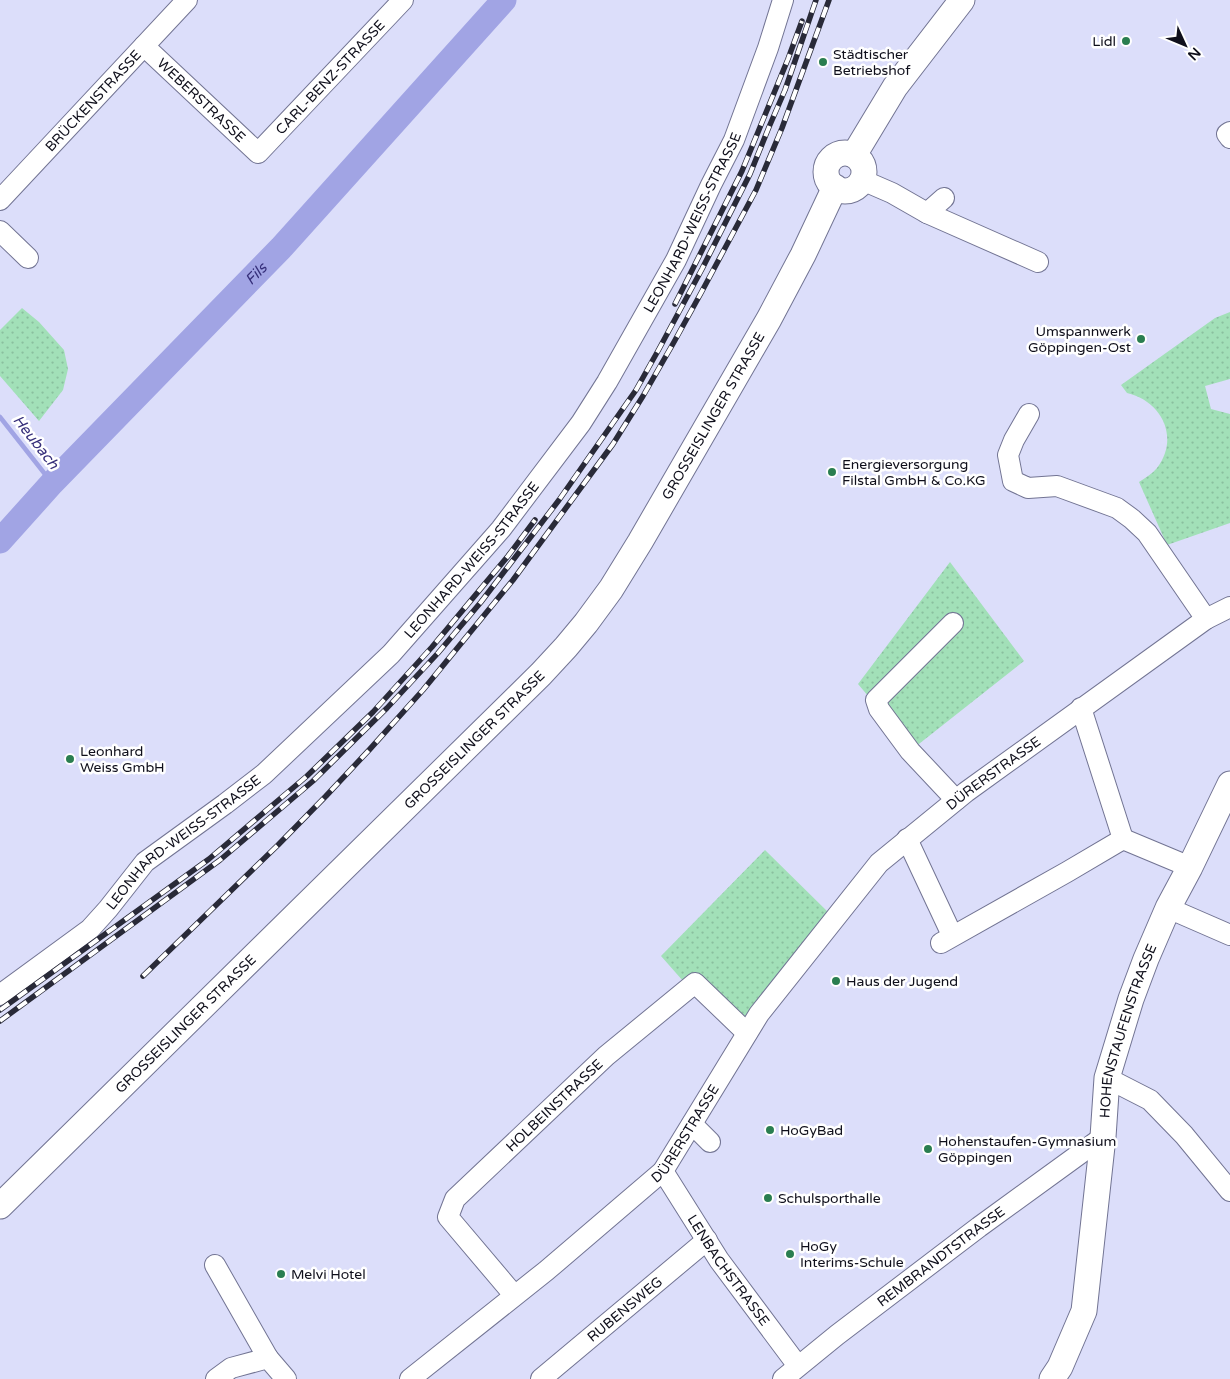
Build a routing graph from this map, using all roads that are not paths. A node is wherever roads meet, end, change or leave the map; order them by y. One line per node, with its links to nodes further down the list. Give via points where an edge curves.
1 (187, 0): 5 (street, BRÜCKENSTRASSE)
2 (403, 0): 8 (street, CARL-BENZ-STRASSE)
3 (783, 0): 30 (street, LEONHARD-WEISS-STRASSE, via 734,140 676,260 581,422 501,529 391,654 264,774 145,862 90,929)
4 (962, 0): 9 (main road, via 895,87)
5 (144, 46): 8 (street, WEBERSTRASSE); 13 (street, BRÜCKENSTRASSE)
6 (1230, 132): 7 (street, via 1227,134)
7 (1230, 138)
8 (258, 153)
9 (854, 155): 10 (main road, via 864,168); 11 (main road, via 843,153 829,163 828,179)
10 (862, 180): 11 (main road, via 853,189); 14 (street)
11 (835, 187): 38 (main road, GROSSEISLINGER STRASSE, via 761,333 640,542 611,589 571,641)
12 (944, 198): 14 (street)
13 (0, 200)
14 (927, 213): 17 (street)
15 (0, 231): 16 (street)
16 (28, 258)
17 (1038, 262)
18 (1029, 414): 20 (street, via 1008,455 1013,481 1028,488 1057,486 1117,508 1147,533)
19 (1230, 607): 20 (street, DÜRERSTRASSE)
20 (1206, 619): 22 (street, DÜRERSTRASSE)
21 (953, 623): 24 (street, via 876,700 910,751)
22 (1081, 708): 24 (street, DÜRERSTRASSE); 25 (street)
23 (1230, 784): 27 (main road, HOHENSTAUFENSTRASSE)
24 (956, 800): 26 (street, DÜRERSTRASSE)
25 (1124, 839): 26 (street, via 946,939); 27 (street)
26 (907, 840): 31 (street, DÜRERSTRASSE, via 879,863)
27 (1190, 867): 28 (main road, HOHENSTAUFENSTRASSE)
28 (1168, 908): 29 (street); 32 (main road, HOHENSTAUFENSTRASSE, via 1131,999)
29 (1230, 935)
30 (0, 995)
31 (747, 1033): 33 (street, DÜRERSTRASSE); 41 (street, HOLBEINSTRASSE, via 695,983 606,1056 455,1199 448,1217)
32 (1107, 1078): 34 (main road, HOHENSTAUFENSTRASSE); 37 (street, via 1150,1100)
33 (692, 1124): 35 (street); 36 (street, DÜRERSTRASSE)
34 (1103, 1137): 43 (street, REMBRANDTSTRASSE, via 979,1227); 48 (main road, HOHENSTAUFENSTRASSE, via 1084,1311)
35 (710, 1142)
36 (663, 1171): 39 (street, LENBACHSTRASSE); 41 (street, DÜRERSTRASSE)
37 (1230, 1191)
38 (0, 1206)
39 (707, 1240): 43 (street, LENBACHSTRASSE); 47 (street, RUBENSWEG)
40 (215, 1265): 42 (street)
41 (514, 1296): 46 (street, DÜRERSTRASSE)
42 (268, 1358): 44 (street, via 231,1368); 45 (street)
43 (790, 1373)
44 (216, 1379)
45 (286, 1379)
46 (410, 1379)
47 (541, 1379)
48 (1052, 1379)

